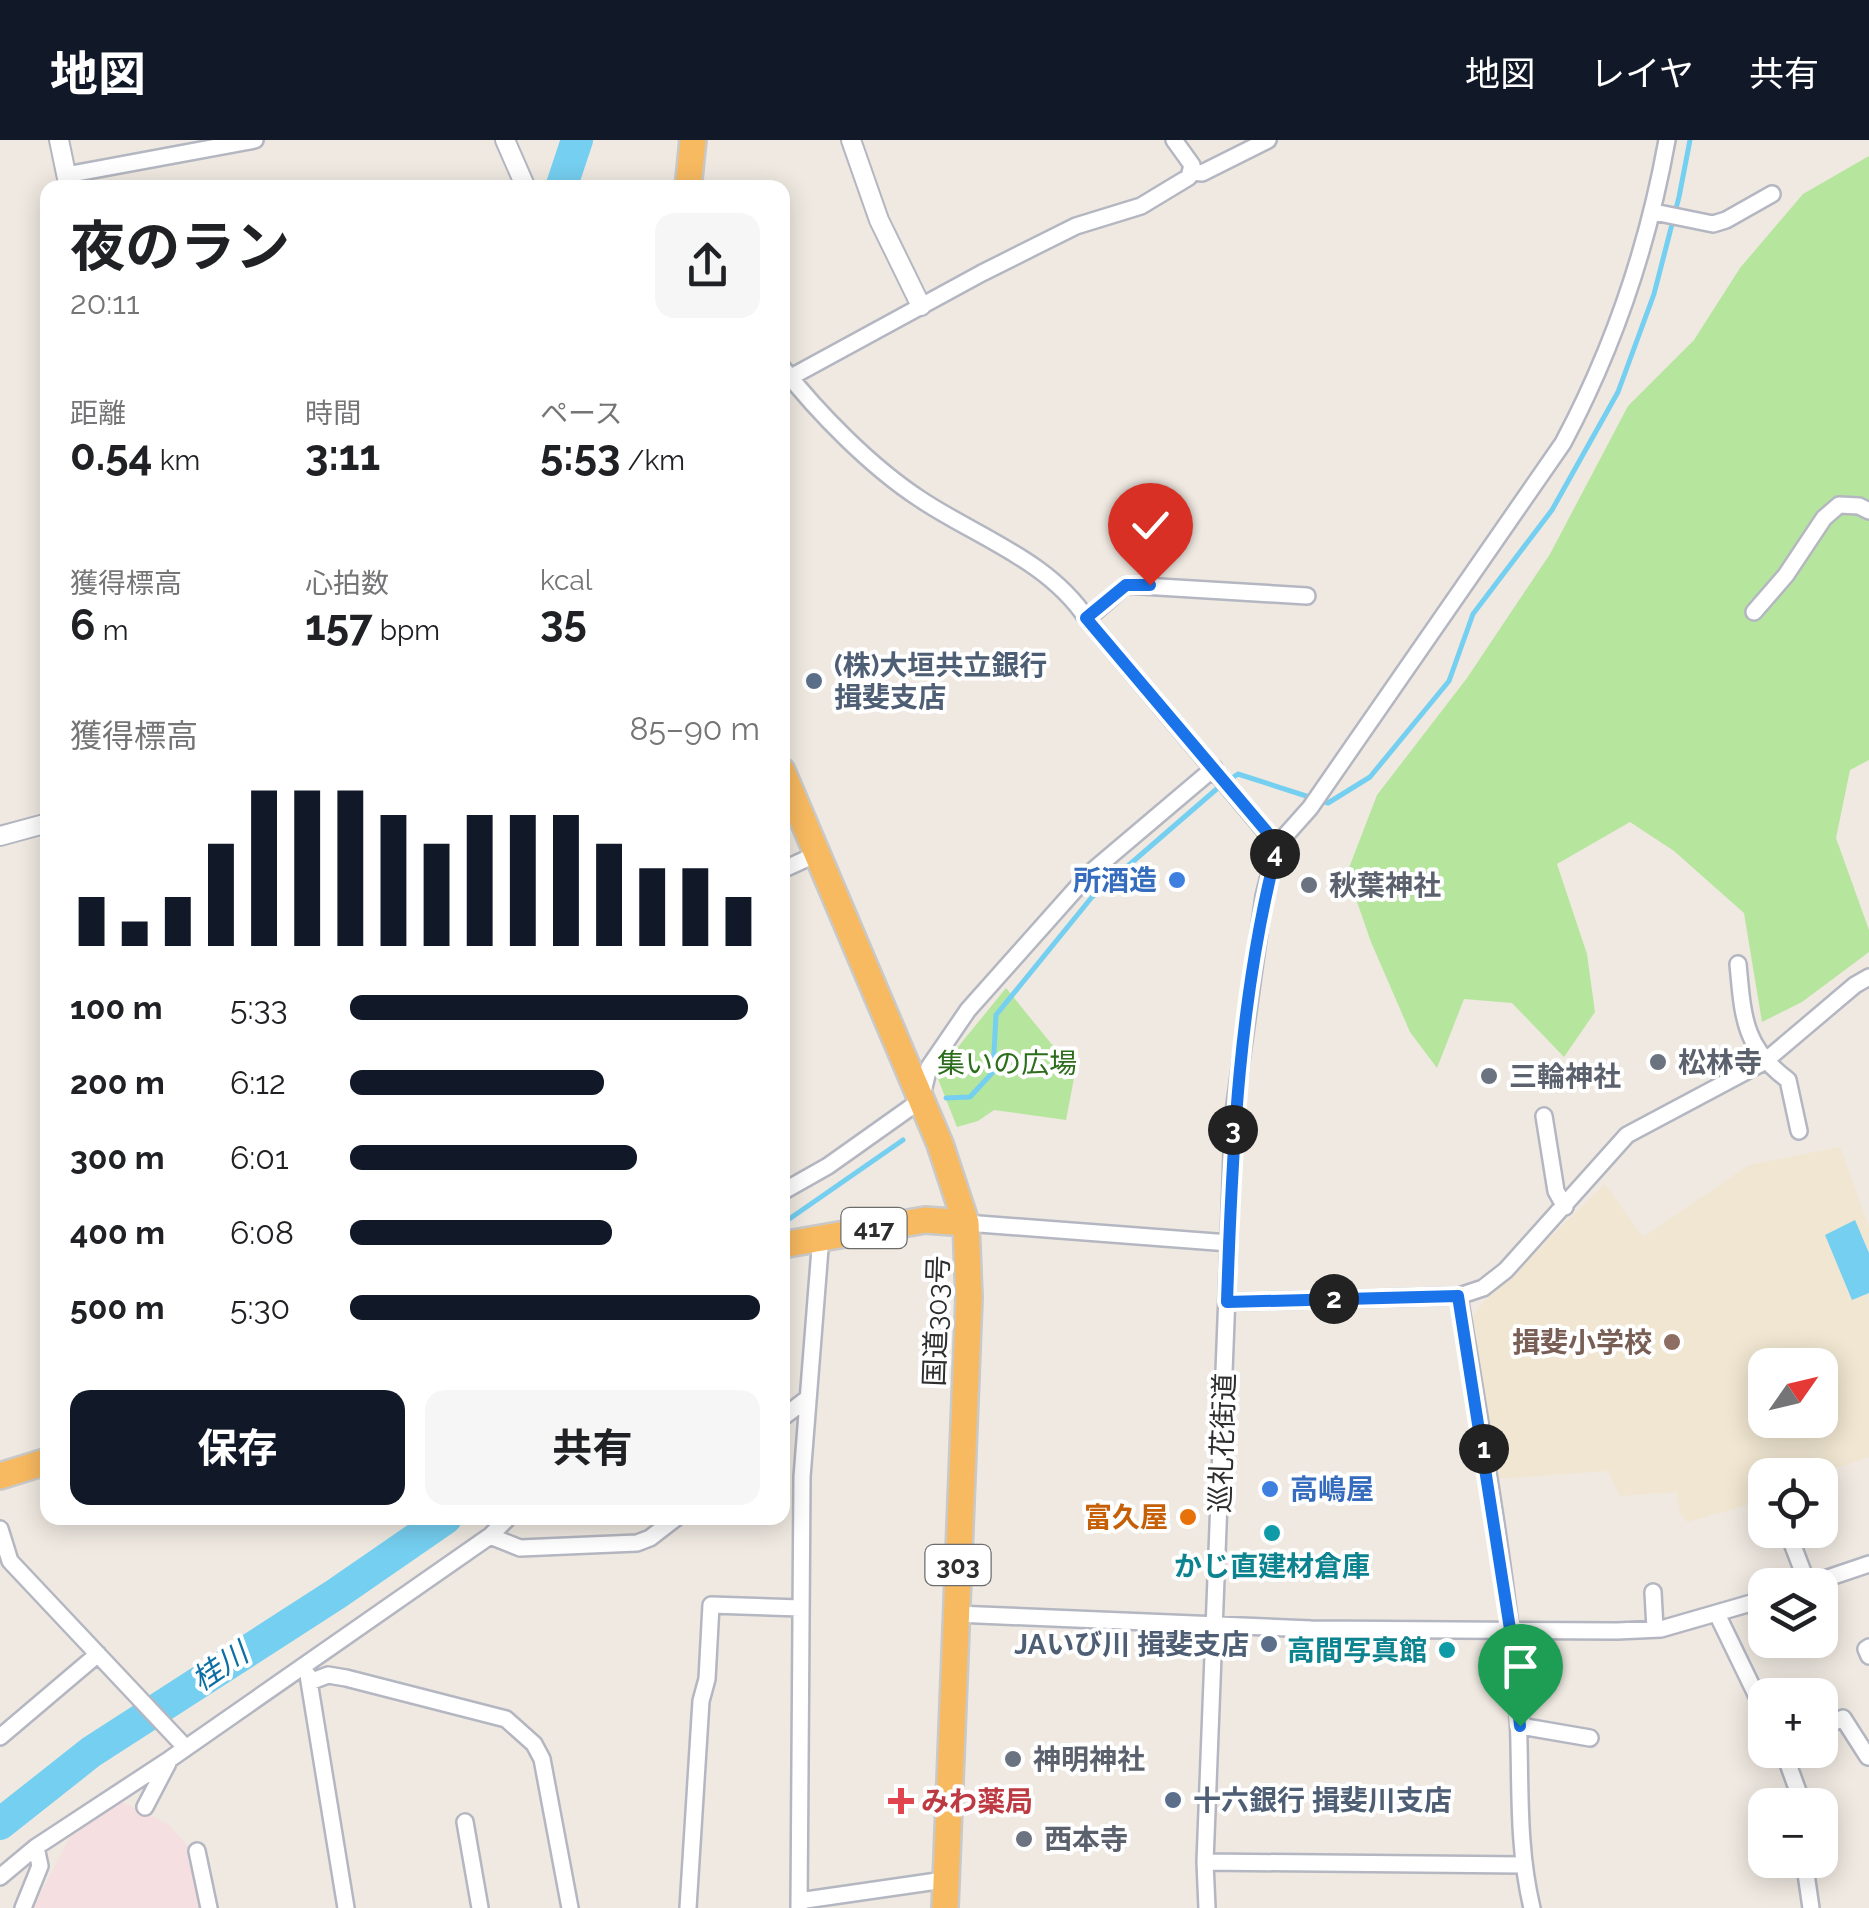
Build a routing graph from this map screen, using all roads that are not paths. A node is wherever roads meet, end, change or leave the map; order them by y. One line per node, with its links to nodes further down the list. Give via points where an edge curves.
1 (59, 140): 10 (street)
2 (255, 140): 11 (street)
3 (505, 140): 12 (street)
4 (694, 140): 13 (highway)
5 (851, 140): 16 (street, via 879,220)
6 (1174, 140): 9 (street)
7 (1268, 140): 9 (street, via 1202,174)
8 (1667, 140): 15 (street)
9 (1191, 172): 16 (street, via 1141,206 1076,226)
10 (68, 180)
11 (73, 180)
12 (522, 180)
13 (689, 180)
14 (1772, 194): 15 (street, via 1713,224)
15 (1654, 212): 27 (street, via 1596,381 1563,442)
16 (921, 306): 17 (street)
17 (790, 370)
18 (790, 376): 22 (street, via 878,467 1053,578)
19 (1869, 511): 21 (street, via 1839,505 1824,518)
20 (1307, 596): 22 (street, via 1126,585)
21 (1754, 612)
22 (1086, 618): 23 (street)
23 (1216, 770): 27 (street); 33 (street, via 1090,873 968,1010 929,1067)
24 (790, 790): 28 (highway, 国道303号 / 303)
25 (40, 825): 26 (street)
26 (0, 836)
27 (1278, 845): 40 (street, 巡礼花街道, via 1264,896 1234,1119)
28 (817, 854): 29 (street); 33 (highway, 国道303号 / 303)
29 (790, 866)
30 (1738, 964): 32 (street, via 1743,1020)
31 (1869, 977): 32 (street)
32 (1764, 1062): 35 (street, via 1788,1080); 37 (street, via 1627,1135)
33 (921, 1100): 36 (street); 38 (highway, 国道303号 / 303)
34 (1544, 1116): 37 (street, via 1556,1191)
35 (1799, 1132)
36 (790, 1187)
37 (1565, 1207): 42 (street, via 1506,1270)
38 (966, 1223): 39 (highway, 417, via 926,1220); 40 (street); 57 (highway, 国道303号 / 303, via 970,1298)
39 (821, 1236): 41 (highway, 417); 44 (street)
40 (1229, 1243): 43 (street, 巡礼花街道)
41 (790, 1244)
42 (1458, 1296): 43 (street); 60 (street)
43 (1227, 1302): 59 (street, 巡礼花街道)
44 (808, 1398): 45 (street); 56 (street)
45 (790, 1412)
46 (40, 1464): 47 (highway)
47 (0, 1476)
48 (501, 1525): 51 (street)
49 (667, 1525): 51 (street, via 636,1542 520,1548)
50 (0, 1530): 63 (street, via 10,1561)
51 (490, 1536): 65 (street)
52 (1869, 1564): 53 (street)
53 (1838, 1575)
54 (1652, 1592): 61 (street)
55 (1748, 1604): 58 (street)
56 (800, 1608): 85 (street); 91 (street, via 711,1604)
57 (956, 1614): 59 (street); 84 (highway, 国道303号 / 303)
58 (1718, 1614): 61 (street); 66 (street)
59 (1215, 1622): 60 (street); 80 (street, 巡礼花街道)
60 (1510, 1629): 61 (street); 69 (street)
61 (1656, 1630)
62 (1869, 1647): 64 (street)
63 (98, 1654): 70 (street); 72 (street)
64 (1869, 1656)
65 (304, 1664): 67 (street); 72 (street)
66 (1748, 1678)
67 (310, 1682): 88 (street); 90 (street, via 346,1678 506,1719 542,1759)
68 (1838, 1720): 74 (street, via 1843,1718)
69 (1520, 1726): 71 (street); 81 (street)
70 (0, 1736)
71 (1590, 1738)
72 (182, 1744): 75 (street)
73 (1869, 1746): 74 (street)
74 (1869, 1758)
75 (170, 1759): 76 (street); 78 (street)
76 (146, 1807)
77 (465, 1822): 89 (street)
78 (36, 1848): 82 (street); 86 (street, via 40,1866)
79 (198, 1851): 87 (street)
80 (1205, 1862): 81 (street); 93 (street, 巡礼花街道)
81 (1522, 1865): 94 (street)
82 (0, 1877)
83 (1807, 1878): 95 (street)
84 (944, 1880): 85 (street); 92 (highway, 国道303号 / 303)
85 (799, 1904)
86 (23, 1908)
87 (208, 1908)
88 (346, 1908)
89 (480, 1908)
90 (570, 1908)
91 (688, 1908)
92 (944, 1908)
93 (1207, 1908)
94 (1532, 1908)
95 (1811, 1908)

